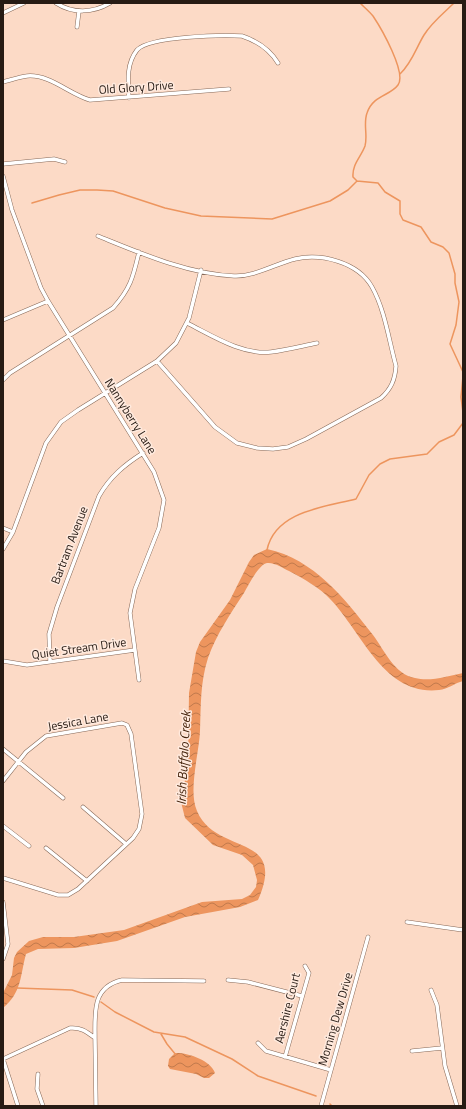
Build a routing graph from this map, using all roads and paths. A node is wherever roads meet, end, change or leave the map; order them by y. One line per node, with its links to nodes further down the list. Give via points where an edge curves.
1 (24, 3): 5 (street)
2 (56, 3): 4 (street)
3 (110, 3): 4 (street, via 92,11)
4 (79, 11): 6 (street)
5 (3, 13)
6 (77, 27)
7 (278, 63): 10 (street, via 262,46 242,36 156,41 138,49 133,57 129,67)
8 (3, 82): 10 (street, Old Glory Drive, via 35,76 90,100)
9 (229, 89): 10 (street, Old Glory Drive)
10 (129, 98)
11 (65, 162): 12 (street, via 54,159)
12 (3, 164)
13 (3, 176): 17 (street, Nannyberry Lane, via 12,210)
14 (98, 236): 15 (street)
15 (139, 252): 16 (street, via 175,265); 20 (street, via 134,277 126,294 112,308)
16 (201, 270): 19 (street); 22 (street, via 236,276 251,274 306,256 346,264 372,286 379,302 396,366 393,385 381,398 306,439 273,449 257,448 237,442 215,427)
17 (48, 301): 18 (street); 20 (street, Nannyberry Lane)
18 (3, 320)
19 (187, 323): 21 (street, via 228,343 258,352); 22 (street, via 176,343)
20 (69, 336): 23 (street); 24 (street, Nannyberry Lane)
21 (317, 343)
22 (157, 361): 24 (street)
23 (3, 380)
24 (105, 392): 25 (street, Nannyberry Lane); 27 (street, via 61,422 46,443)
25 (143, 453): 29 (street, Nannyberry Lane, via 154,472 164,500 159,528 135,589 130,613); 31 (street, Bartram Avenue, via 123,466 107,482 99,496 49,634)
26 (3, 528): 27 (street)
27 (13, 532): 28 (street)
28 (3, 549)
29 (135, 650): 31 (street, Quiet Stream Drive); 32 (street, Nannyberry Lane)
30 (3, 661): 31 (street, Quiet Stream Drive, via 27,665)
31 (50, 662)
32 (139, 680)
33 (3, 749): 34 (street)
34 (19, 762): 35 (street, Jessica Lane); 36 (street); 39 (street, Jessica Lane, via 40,739 46,736 122,723 127,725 131,734 142,814 139,829)
35 (3, 781)
36 (63, 798)
37 (83, 807): 39 (street)
38 (3, 826): 40 (street)
39 (126, 844): 43 (street)
40 (29, 846)
41 (46, 848): 43 (street)
42 (3, 878): 43 (street, via 58,895 73,893)
43 (87, 881)
44 (3, 902): 48 (street, via 8,944)
45 (407, 922): 46 (street)
46 (463, 930)
47 (368, 937): 60 (street, Morning Dew Drive)
48 (3, 960)
49 (305, 966): 53 (street, Aershire Court, via 308,973)
50 (228, 980): 53 (street, via 248,982)
51 (204, 981): 54 (street, via 112,982 102,990 97,1001)
52 (431, 990): 56 (street, via 439,1014)
53 (302, 996): 58 (street, Aershire Court)
54 (95, 1038): 59 (street, via 77,1027 70,1028); 64 (street)
55 (258, 1043): 58 (street, via 266,1050)
56 (442, 1048): 57 (street); 66 (street)
57 (412, 1051)
58 (285, 1056): 60 (street)
59 (3, 1059): 62 (street)
60 (331, 1070): 65 (street, Morning Dew Drive)
61 (38, 1074): 63 (street, via 38,1089)
62 (18, 1106)
63 (43, 1106)
64 (96, 1106)
65 (321, 1106)
66 (457, 1106)

